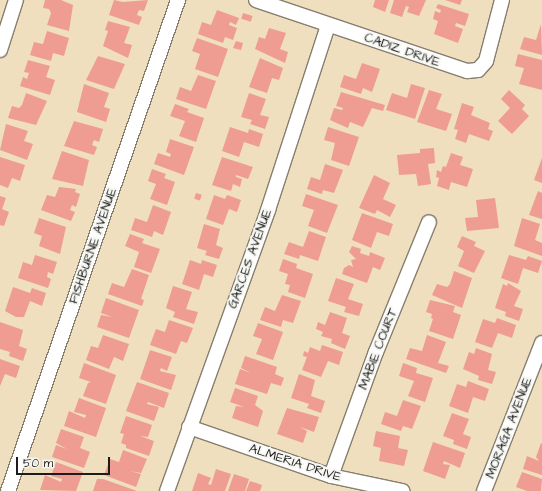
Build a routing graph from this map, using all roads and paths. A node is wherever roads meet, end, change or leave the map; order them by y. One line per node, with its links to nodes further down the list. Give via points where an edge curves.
1 (16, 0): 6 (street)
2 (178, 0): 11 (street, FISHBURNE AVENUE)
3 (256, 0): 5 (street, CADIZ DRIVE)
4 (502, 0): 5 (street, CADIZ DRIVE, via 486,61 478,70 455,69)
5 (328, 24): 9 (street, GARCES AVENUE, via 268,210)
6 (0, 50)
7 (429, 222): 10 (street, MABIE COURT, via 376,352)
8 (542, 343): 14 (street, MORAGA AVENUE)
9 (189, 428): 10 (street, ALMERIA DRIVE); 12 (street, GARCES AVENUE)
10 (331, 476): 13 (street, ALMERIA DRIVE)
11 (8, 491)
12 (167, 491)
13 (402, 491)
14 (484, 491)

